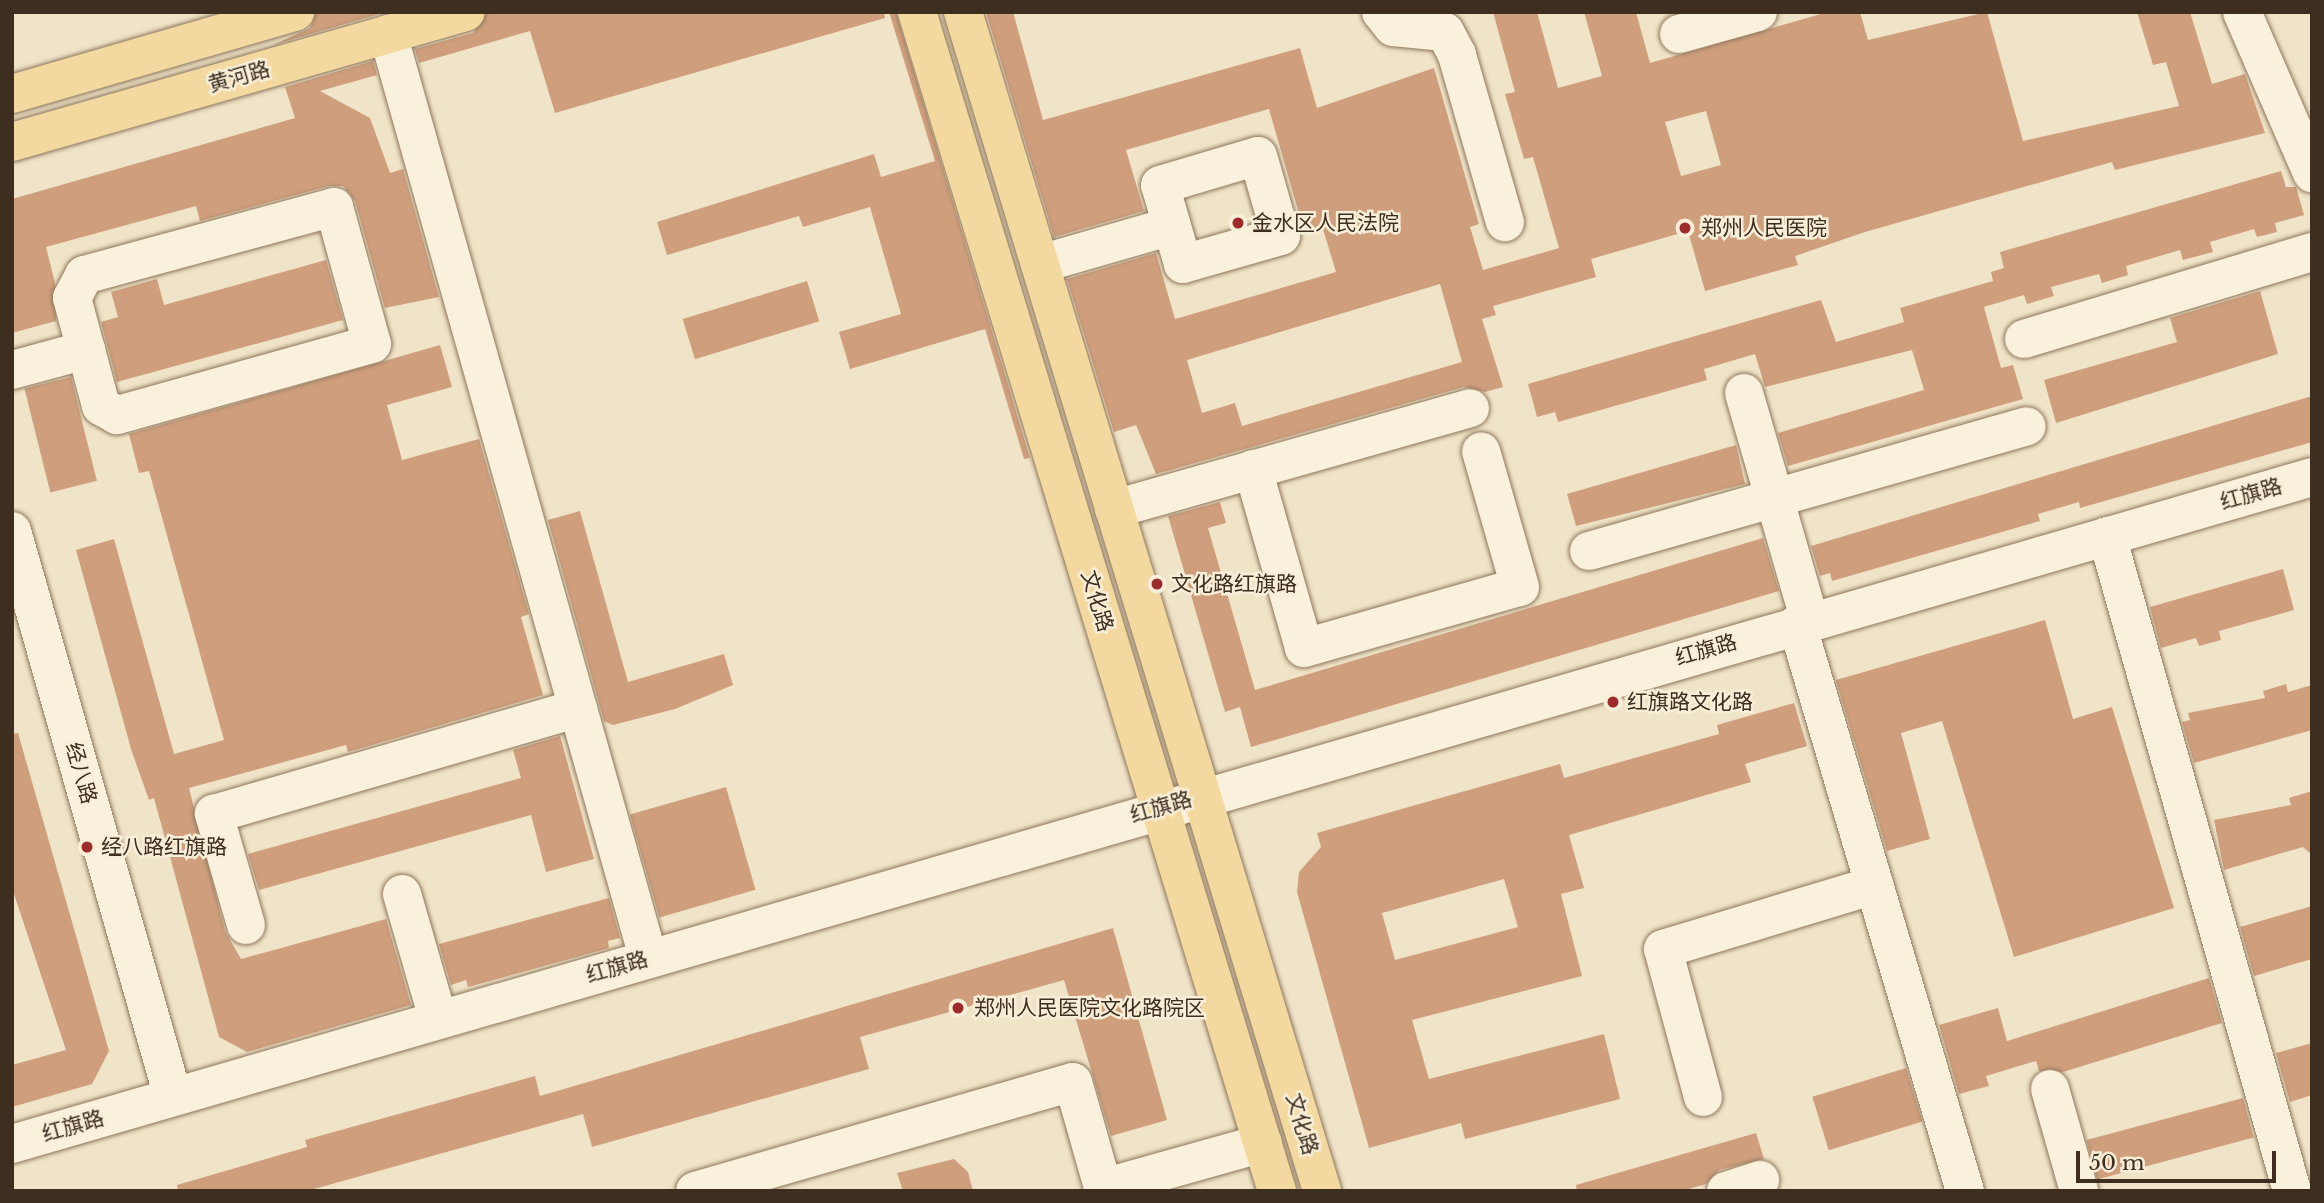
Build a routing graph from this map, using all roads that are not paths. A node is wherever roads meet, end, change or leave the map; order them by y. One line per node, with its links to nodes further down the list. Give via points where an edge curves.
1 (295, 12): 8 (main road)
2 (466, 12): 9 (main road, 黄河路)
3 (917, 12): 35 (main road, 文化路)
4 (962, 12): 17 (main road, 文化路)
5 (1381, 12): 14 (street, via 1393,27 1444,32 1457,55)
6 (1758, 12): 10 (street)
7 (2242, 12): 13 (street)
8 (240, 20): 11 (main road)
9 (387, 34): 12 (main road, 黄河路); 33 (street)
10 (1679, 34)
11 (12, 94)
12 (12, 142)
13 (2311, 168)
14 (1505, 222)
15 (1172, 226): 17 (street)
16 (2312, 252): 18 (street)
17 (1040, 264): 28 (main road, 文化路)
18 (2024, 339)
19 (86, 350): 19 (street, via 72,298 84,275 334,207 372,344 117,415 102,406); 20 (street)
20 (12, 370)
21 (1744, 393): 27 (street)
22 (1470, 408): 25 (street)
23 (2027, 426): 27 (street)
24 (1481, 450): 25 (street, via 1520,587 1304,648)
25 (1253, 469): 28 (street)
26 (2312, 477): 30 (street, 红旗路)
27 (1774, 498): 31 (street); 32 (street)
28 (1114, 509): 34 (main road, 文化路)
29 (12, 531): 42 (street, 经八路)
30 (2106, 536): 32 (street, 红旗路); 52 (street)
31 (1590, 551)
32 (1804, 622): 34 (street, 红旗路); 36 (street)
33 (578, 708): 38 (street, via 214,814); 39 (street)
34 (1202, 795): 35 (street, 红旗路); 49 (main road, 文化路)
35 (1160, 807): 39 (street, 红旗路); 44 (main road, 文化路)
36 (1875, 886): 43 (street, via 1663,949); 50 (street)
37 (402, 894): 40 (street)
38 (246, 925)
39 (648, 957): 40 (street, 红旗路)
40 (438, 1019): 42 (street, 红旗路)
41 (2050, 1088): 51 (street)
42 (173, 1097): 45 (street, 红旗路)
43 (1703, 1097)
44 (1262, 1143): 46 (street); 48 (main road, 文化路)
45 (12, 1144)
46 (1103, 1189): 47 (street, via 1073,1082)
47 (695, 1191)
48 (1277, 1191)
49 (1322, 1191)
50 (1965, 1191)
51 (2079, 1191)
52 (2292, 1191)

